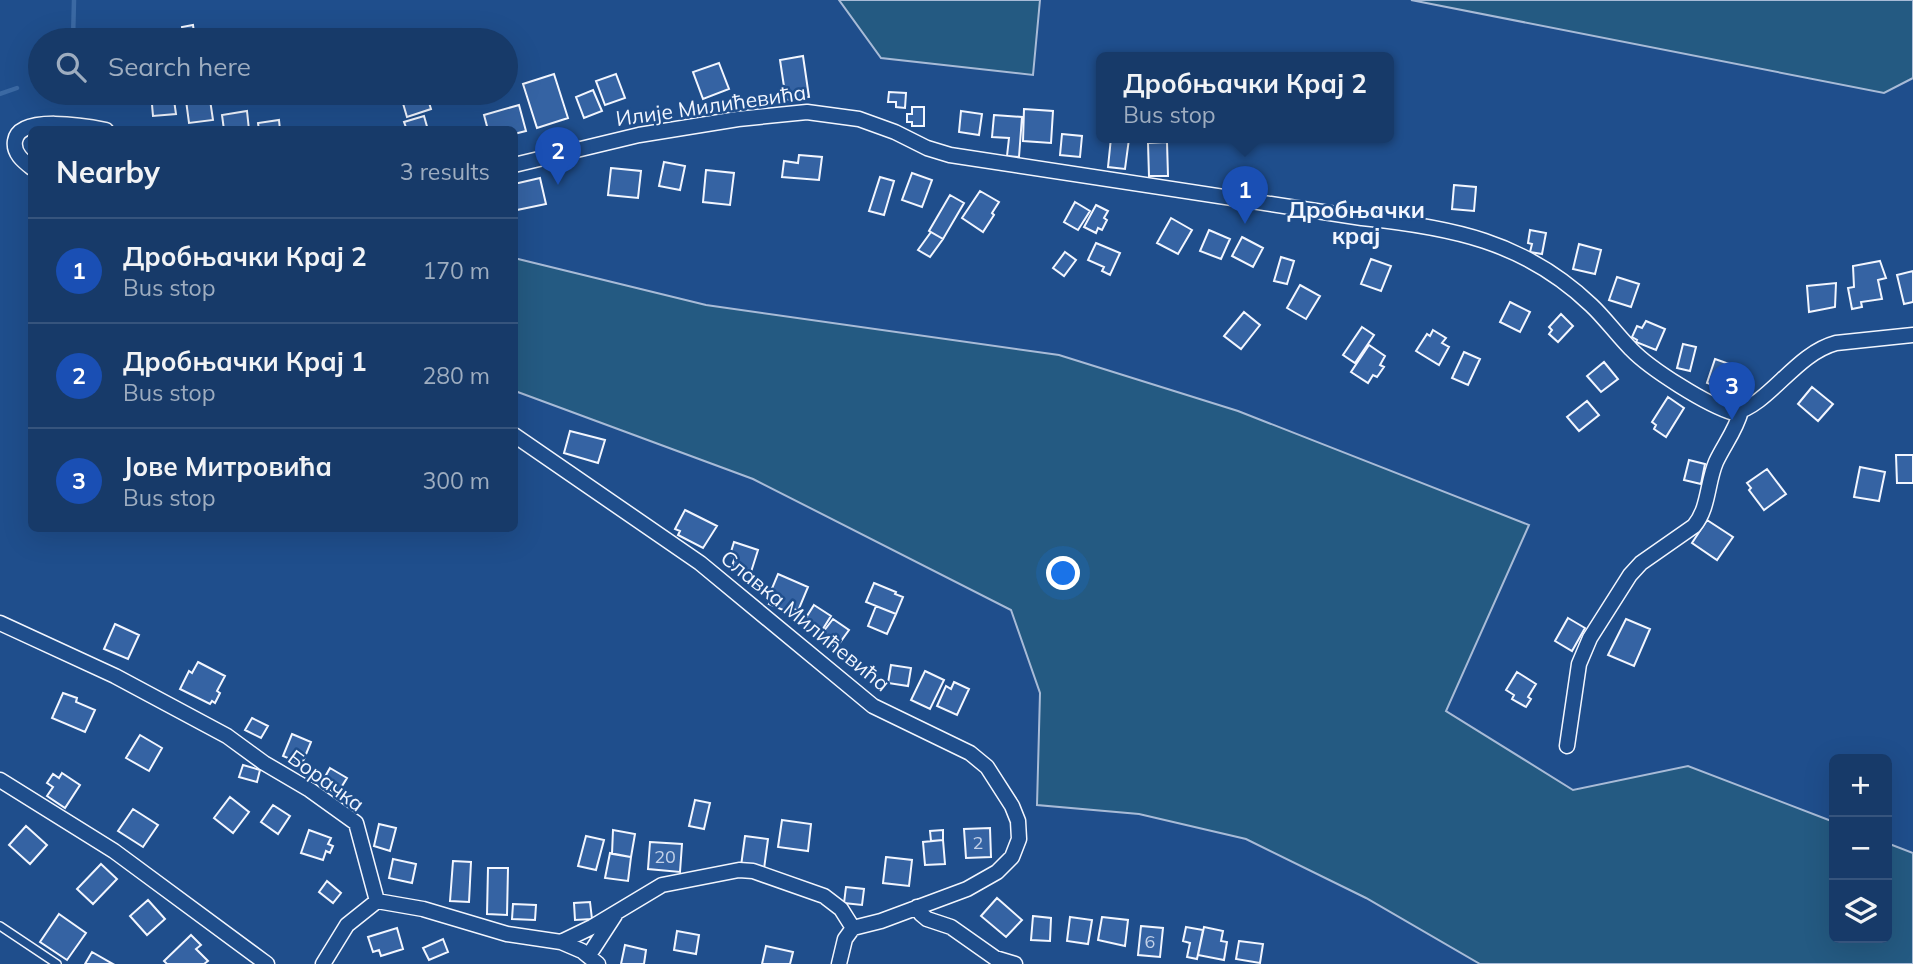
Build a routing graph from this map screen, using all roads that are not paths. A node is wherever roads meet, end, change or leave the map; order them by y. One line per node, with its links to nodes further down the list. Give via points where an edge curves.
1 (35, 126): 2 (street)
2 (87, 126)
3 (28, 127): 4 (street, via 14,143)
4 (28, 163)
5 (518, 164): 7 (street, Илије Милићевића, via 639,135 819,112 859,119 950,155 1426,225 1472,236 1541,267 1592,305 1633,351 1660,373 1727,411)
6 (1913, 335): 7 (street, via 1824,346)
7 (1741, 411): 10 (street, via 1716,464 1701,518 1641,563 1590,638 1579,664)
8 (518, 438): 13 (street, Славка Милићевића, via 700,563 873,706 970,753 987,767 1018,821 1019,839 1012,857 997,872 967,889)
9 (0, 623): 12 (street, Борачка, via 115,676 227,736 356,823)
10 (1567, 746)
11 (0, 780): 20 (street, via 114,851)
12 (377, 901): 17 (street, via 424,909 507,934); 21 (street, via 347,925)
13 (918, 907): 16 (street, Славка Милићевића); 23 (street, via 927,919 951,927 995,958)
14 (617, 912): 16 (street, via 662,885 753,871 824,896 841,909); 17 (street); 18 (street)
15 (0, 926): 19 (lane)
16 (853, 929): 22 (street, via 845,939)
17 (561, 942): 18 (street)
18 (593, 960)
19 (57, 964)
20 (267, 964)
21 (323, 964)
22 (839, 964)
23 (1015, 964)

